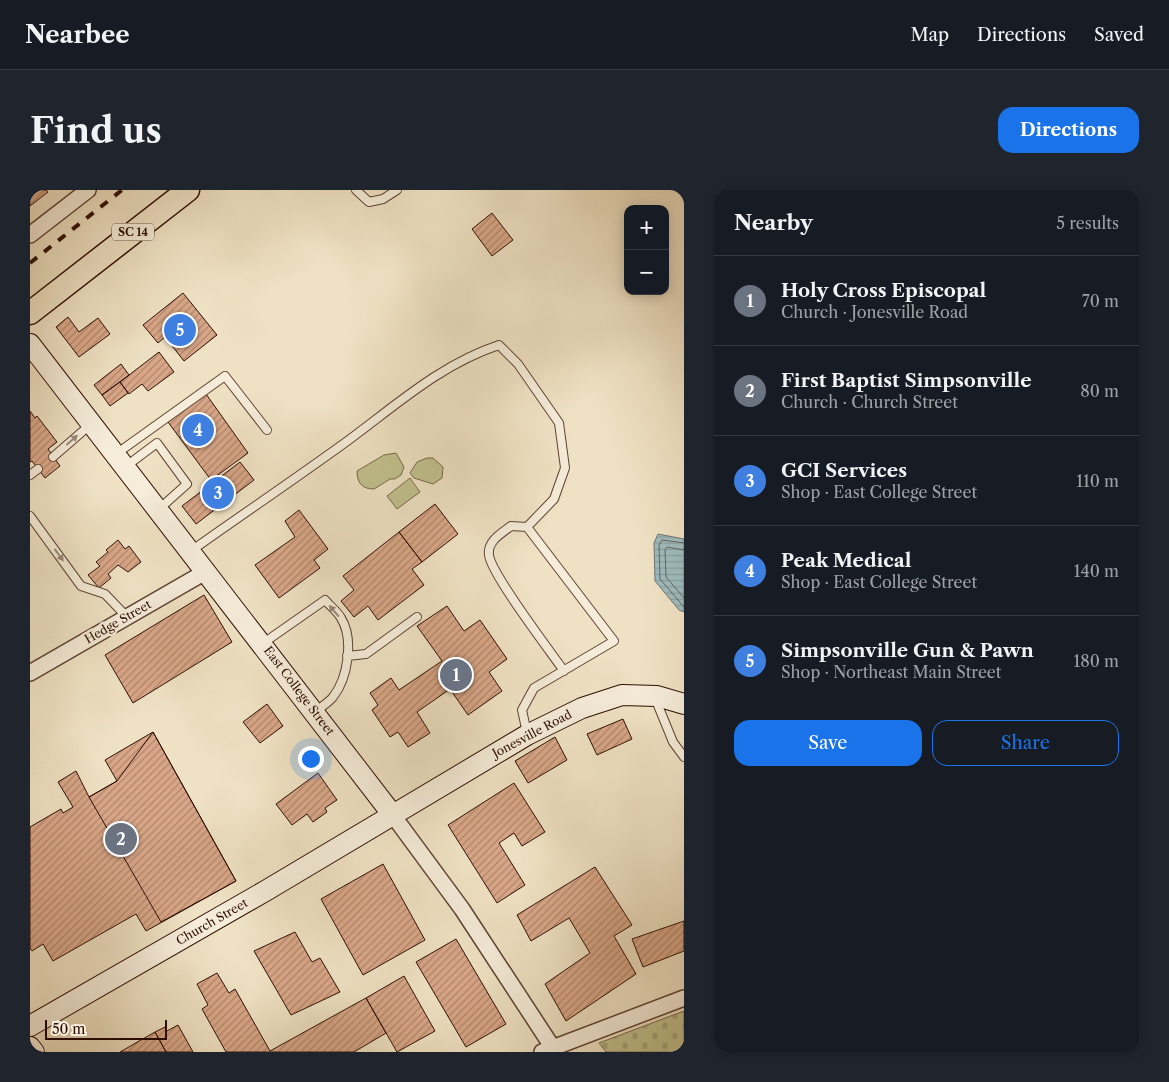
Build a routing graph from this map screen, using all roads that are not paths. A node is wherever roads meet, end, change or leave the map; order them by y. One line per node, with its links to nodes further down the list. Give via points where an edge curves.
1 (88, 190): 5 (street)
2 (188, 190): 6 (main road, SC 14)
3 (356, 190): 4 (lane, via 369,202 383,199)
4 (397, 190)
5 (30, 235)
6 (30, 313)
7 (30, 344): 8 (street, East College Street)
8 (91, 424): 10 (lane, one-way to 8); 11 (street, East College Street)
9 (267, 430): 11 (lane, via 225,376)
10 (53, 457)
11 (120, 461): 14 (street, East College Street); 14 (lane, via 157,442 187,484)
12 (38, 469): 13 (lane)
13 (30, 475)
14 (158, 510): 17 (street, East College Street)
15 (30, 516): 19 (lane, one-way to 19, via 81,586 105,594)
16 (527, 527): 17 (lane, via 554,499 565,468 559,424 518,364 499,344 473,354 435,376); 23 (lane, via 511,526 491,542 489,555 502,582); 23 (lane, via 614,641)
17 (191, 551): 18 (street, East College Street)
18 (207, 571): 19 (street, Hedge Street); 21 (street, East College Street)
19 (127, 617): 24 (street, Hedge Street)
20 (417, 617): 22 (lane, via 366,654)
21 (262, 644): 22 (lane, one-way to 21, via 347,637 342,619 325,600); 27 (street, East College Street)
22 (346, 656): 27 (lane, via 341,684 332,698)
23 (564, 671): 28 (lane, via 534,688 522,710)
24 (30, 673)
25 (654, 696): 26 (street, Jonesville Road); 28 (street, Jonesville Road, via 622,695 598,702); 29 (lane, via 673,742)
26 (684, 704)
27 (315, 712): 30 (street, East College Street)
28 (527, 735): 30 (street, Jonesville Road)
29 (684, 758)
30 (392, 814): 32 (street, Church Street); 35 (street, East College Street, via 462,909)
31 (683, 1000): 34 (street)
32 (30, 1026)
33 (30, 1046): 36 (street)
34 (573, 1047): 35 (street)
35 (548, 1050)
36 (34, 1052)

